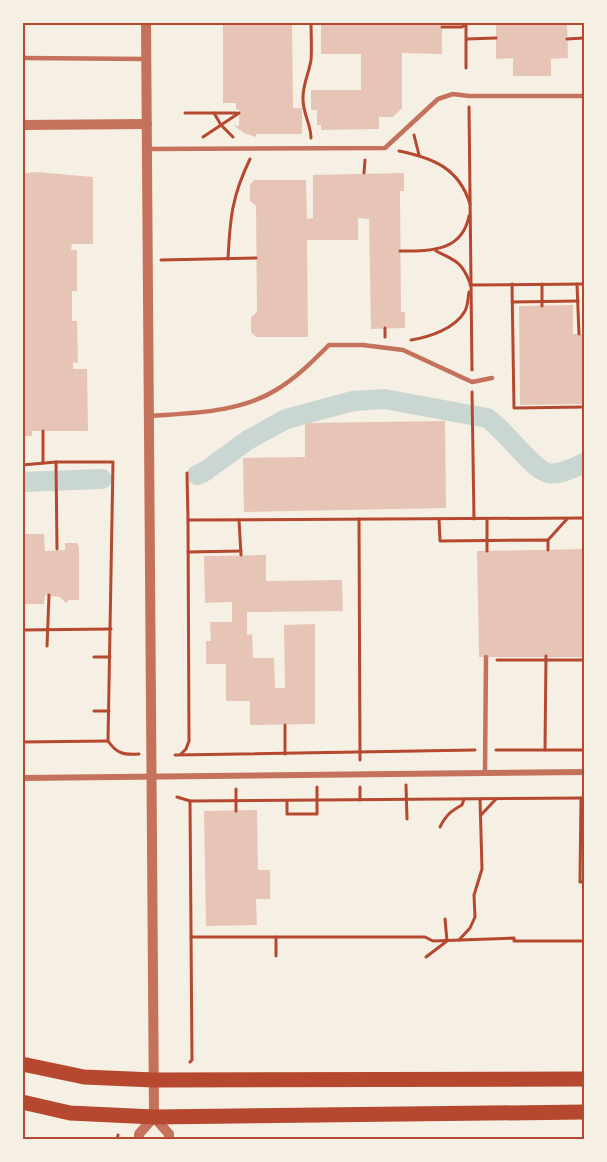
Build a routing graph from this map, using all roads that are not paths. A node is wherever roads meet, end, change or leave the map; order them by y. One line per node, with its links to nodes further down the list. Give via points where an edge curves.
1 (146, 22): 3 (street)
2 (22, 58): 3 (lane)
3 (146, 59): 5 (street)
4 (585, 96): 7 (lane, via 453,94 438,99 385,148)
5 (147, 124): 6 (street); 7 (street)
6 (22, 125)
7 (147, 149): 9 (street)
8 (492, 378): 9 (lane, via 472,382 403,350 329,345 304,371 274,392 203,412)
9 (149, 416): 13 (street)
10 (486, 658): 12 (lane)
11 (585, 772): 12 (street)
12 (485, 773): 13 (street)
13 (152, 777): 14 (street); 17 (street)
14 (22, 778)
15 (22, 1064): 17 (highway, via 84,1077)
16 (585, 1079): 17 (highway)
17 (154, 1080): 20 (street)
18 (22, 1102): 20 (highway, via 70,1113)
19 (585, 1112): 20 (highway)
20 (154, 1117): 21 (street, via 139,1134); 22 (street, via 169,1134)
21 (139, 1140)
22 (169, 1140)

